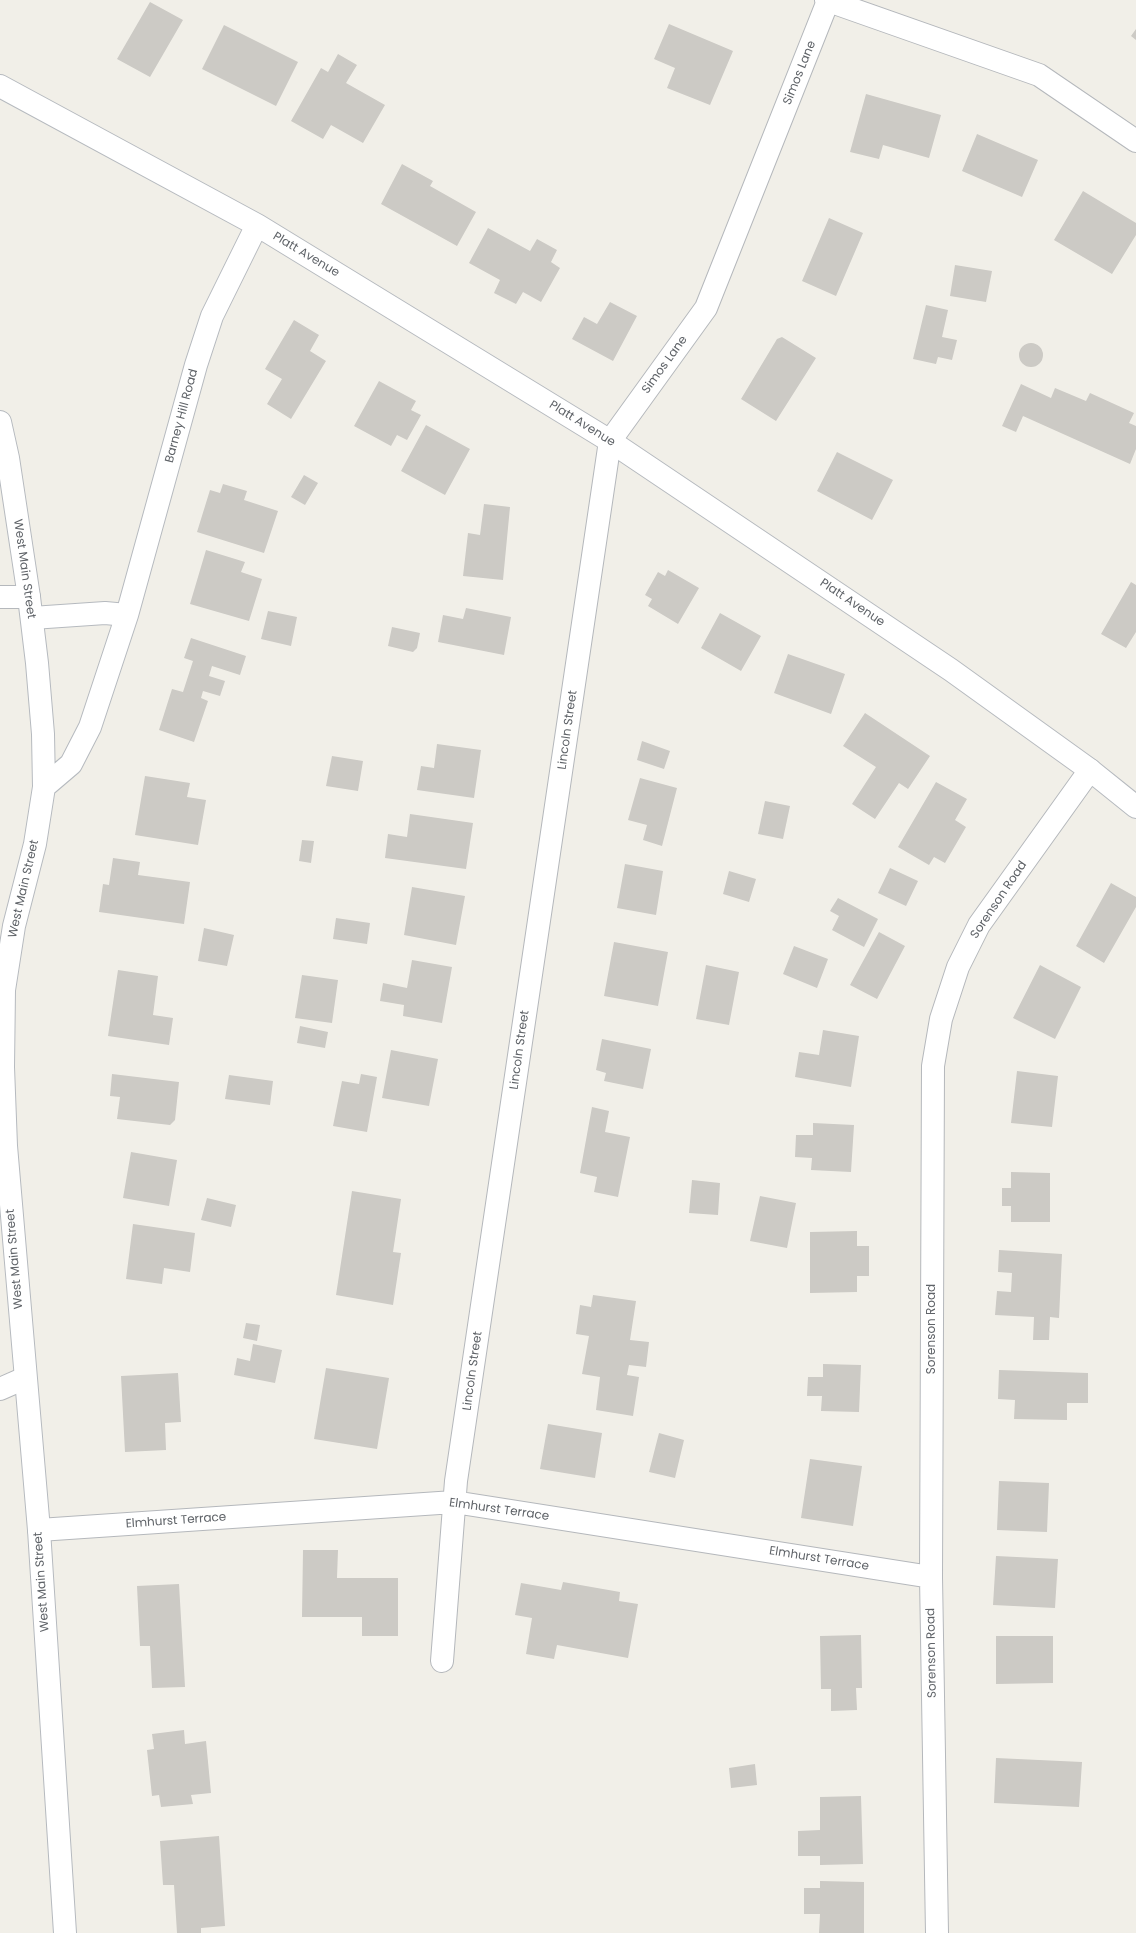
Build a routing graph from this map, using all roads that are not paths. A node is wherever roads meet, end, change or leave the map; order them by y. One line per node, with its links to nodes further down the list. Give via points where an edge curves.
1 (827, 0): 3 (street, Simos Lane, via 1039,75); 6 (street, Simos Lane, via 706,308)
2 (0, 86): 4 (street, Platt Avenue)
3 (1136, 141)
4 (257, 225): 6 (street, Platt Avenue); 9 (street, Barney Hill Road, via 212,316)
5 (0, 422): 8 (street, West Main Street, via 8,458)
6 (610, 441): 10 (street, Platt Avenue, via 951,670); 15 (street, Lincoln Street)
7 (0, 597): 8 (street)
8 (30, 608): 9 (street); 11 (street, West Main Street, via 43,734)
9 (127, 615): 11 (street, Barney Hill Road, via 90,727 72,764)
10 (1090, 770): 12 (street, Platt Avenue); 17 (street, Sorenson Road, via 979,925 958,967 941,1019 933,1066)
11 (44, 787): 13 (street, West Main Street, via 35,844 14,926 4,990 6,1146)
12 (1136, 807)
13 (25, 1378): 14 (street); 16 (street, West Main Street)
14 (0, 1389)
15 (454, 1502): 16 (street, Elmhurst Terrace); 17 (street, Elmhurst Terrace); 18 (street, Lincoln Street)
16 (39, 1530): 19 (street, West Main Street)
17 (931, 1577): 20 (street, Sorenson Road)
18 (442, 1661)
19 (65, 1933)
20 (937, 1933)

